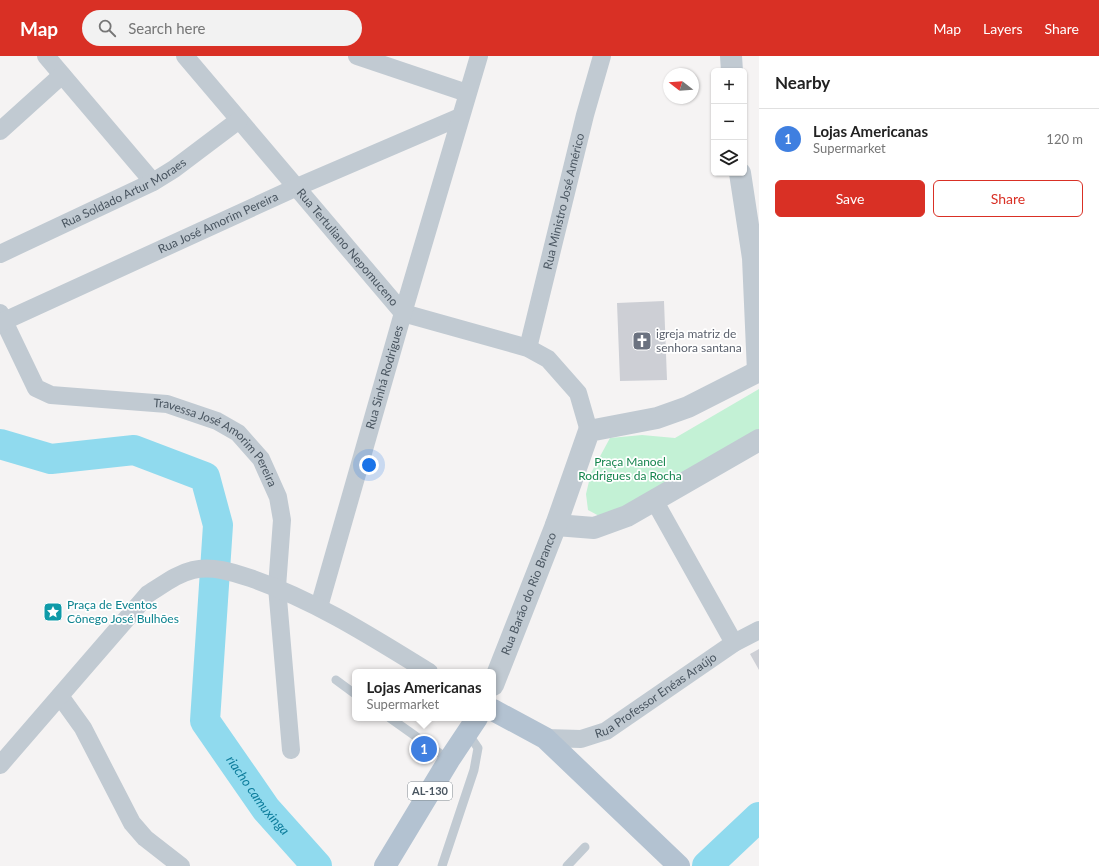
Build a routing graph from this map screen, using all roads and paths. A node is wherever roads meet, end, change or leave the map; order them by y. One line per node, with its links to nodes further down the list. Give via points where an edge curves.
1 (46, 56): 8 (street)
2 (185, 56): 11 (street, Rua Tertuliano Nepomuceno)
3 (357, 56): 9 (street)
4 (479, 56): 9 (street, Rua Sinhá Rodrigues)
5 (602, 56): 21 (street, Rua Ministro José Américo, via 585,114)
6 (731, 56): 7 (street)
7 (732, 68)
8 (62, 75): 12 (street); 14 (street)
9 (467, 93): 10 (street, Rua Sinhá Rodrigues)
10 (460, 117): 15 (street, Rua José Amorim Pereira); 19 (street, Rua Sinhá Rodrigues)
11 (239, 120): 14 (street, Rua Soldado Artur Moraes); 15 (street, Rua Tertuliano Nepomuceno)
12 (0, 131)
13 (741, 176): 16 (street)
14 (154, 182): 17 (street, Rua Soldado Artur Moraes)
15 (298, 187): 19 (street, Rua Tertuliano Nepomuceno); 20 (street, Rua José Amorim Pereira, via 151,255)
16 (753, 222): 18 (street)
17 (0, 254)
18 (756, 262): 22 (street)
19 (403, 313): 21 (street, Rua Tertuliano Nepomuceno); 28 (street, Rua Sinhá Rodrigues)
20 (1, 319): 27 (street, Travessa José Amorim Pereira, via 36,388 51,395 167,404 217,421 238,433 261,459 278,497 282,520)
21 (528, 348): 23 (street, Rua Tertuliano Nepomuceno, via 548,359 578,393)
22 (759, 372): 23 (street, via 688,407 657,418)
23 (589, 431): 26 (street)
24 (759, 440): 25 (street)
25 (654, 500): 26 (street, via 627,516 594,528); 30 (street)
26 (556, 525): 32 (street, Rua Barão do Rio Branco)
27 (277, 587): 28 (street); 35 (street, via 232,572 209,569 194,570 173,578 148,594); 40 (street, Travessa José Amorim Pereira)
28 (319, 607): 31 (street)
29 (759, 630): 30 (street, Rua Professor Enéas Araújo)
30 (734, 643): 39 (street, Rua Professor Enéas Araújo, via 606,731 581,739)
31 (424, 669)
32 (496, 677)
33 (336, 680): 34 (lane)
34 (352, 692)
35 (60, 696): 42 (street); 44 (street, via 83,728 132,823 145,838)
36 (496, 712): 39 (main road)
37 (394, 721): 41 (lane)
38 (472, 725): 41 (main road, AL-130); 46 (lane, via 478,748 474,770)
39 (545, 738): 48 (main road)
40 (291, 750)
41 (449, 760): 45 (main road, AL-130)
42 (0, 765)
43 (585, 847): 47 (lane)
44 (181, 866)
45 (385, 866)
46 (442, 866)
47 (567, 866)
48 (679, 866)

